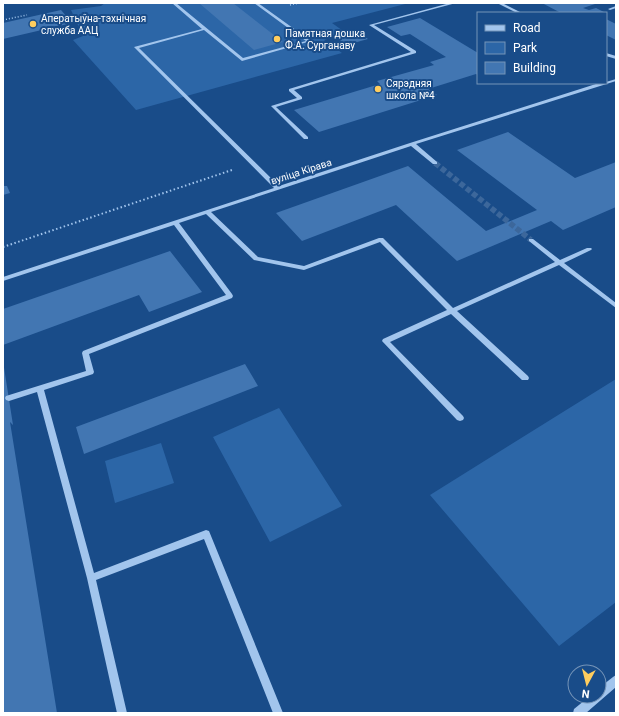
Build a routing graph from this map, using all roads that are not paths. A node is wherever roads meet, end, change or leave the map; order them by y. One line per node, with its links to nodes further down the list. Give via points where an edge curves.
1 (174, 3): 8 (street)
2 (256, 3): 8 (street, via 309,41 242,60)
3 (454, 3): 10 (street, via 371,25 414,52 291,90 300,98 273,106)
4 (499, 3): 7 (street)
5 (616, 8): 6 (street)
6 (610, 9)
7 (518, 12)
8 (205, 29): 13 (street, via 136,47)
9 (602, 84): 11 (street, вуліца Кірава)
10 (306, 138)
11 (412, 144): 12 (street); 13 (street, вуліца Кірава)
12 (435, 163)
13 (278, 188): 14 (street, вуліца Кірава)
14 (207, 212): 15 (street, вуліца Кірава); 21 (street, via 256,259 304,268 381,239)
15 (175, 222): 19 (street, вуліца Кірава); 23 (street, via 230,296 85,353 90,372)
16 (530, 240): 18 (street)
17 (589, 249): 18 (street)
18 (559, 262): 20 (street); 21 (street)
19 (3, 279)
20 (616, 306)
21 (452, 310): 22 (street); 25 (street, via 385,341)
22 (525, 378)
23 (40, 388): 24 (street); 26 (street)
24 (9, 398)
25 (460, 418)
26 (91, 578): 30 (street); 31 (street, via 206,534)
27 (616, 680): 28 (street)
28 (607, 688)
29 (589, 704): 32 (street)
30 (122, 713)
31 (278, 713)
32 (578, 713)

